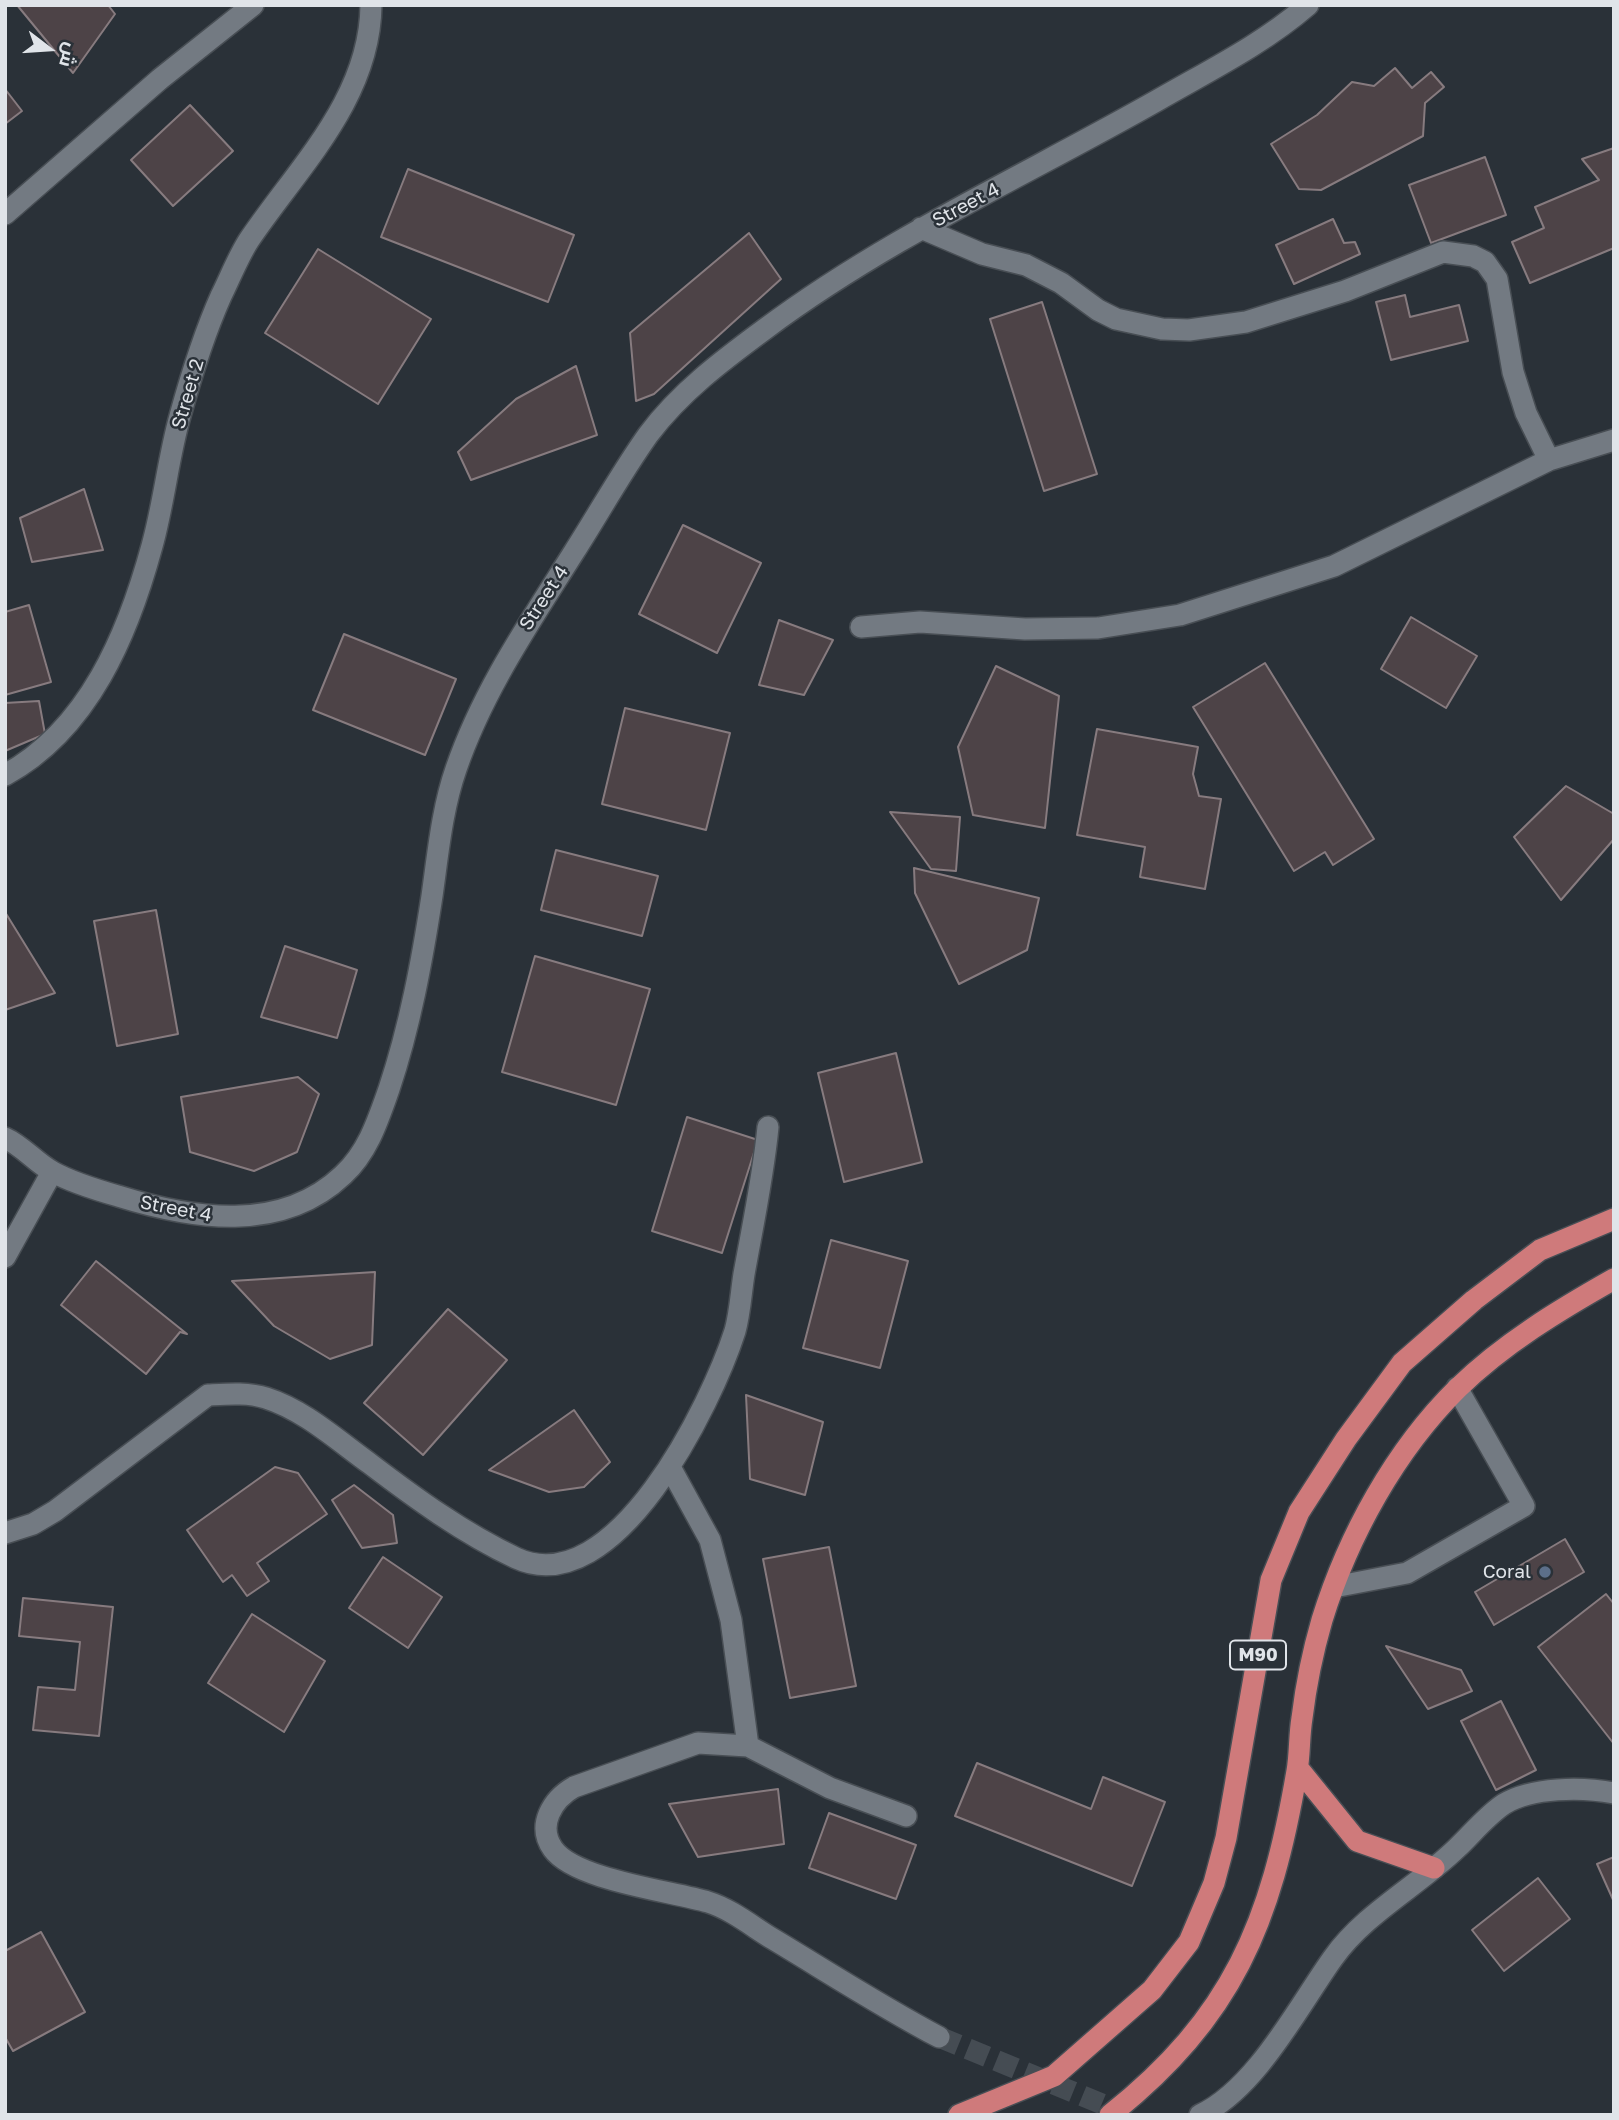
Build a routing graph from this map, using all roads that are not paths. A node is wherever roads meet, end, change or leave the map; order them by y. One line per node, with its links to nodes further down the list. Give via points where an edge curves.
1 (253, 5): 4 (street)
2 (372, 5): 9 (street, Street 2, via 368,49 344,107 248,242 220,299 179,418 152,545 132,609 105,670 83,708 54,740)
3 (1308, 5): 5 (street, Street 4, via 1266,38)
4 (5, 214)
5 (921, 229): 7 (street, via 982,254 1026,265 1116,319 1176,330 1246,322 1345,291 1443,251 1473,256 1485,262 1497,279 1513,372); 12 (street, Street 4, via 812,294 696,382 650,432 512,647 455,771 417,985 398,1061 375,1129 344,1175 292,1206 208,1217 166,1211)
6 (1614, 440): 7 (street)
7 (1549, 460): 8 (street, via 1334,566 1180,615 1098,628 920,622)
8 (860, 627)
9 (5, 775)
10 (768, 1127): 17 (street, via 763,1186 735,1330 707,1404)
11 (5, 1138): 12 (street, Street 4)
12 (52, 1172): 14 (street)
13 (1614, 1219): 26 (highway, M90, via 1540,1250 1474,1300 1402,1363 1346,1439 1299,1512 1271,1580 1226,1838 1214,1883 1189,1942 1152,1990 1054,2076)
14 (5, 1257)
15 (1614, 1279): 16 (highway, M90, via 1545,1320)
16 (1457, 1388): 19 (highway, M90, via 1385,1484 1355,1536); 19 (street, via 1524,1506 1407,1573)
17 (670, 1467): 18 (street, via 631,1516 599,1546 571,1561 542,1565 518,1559 427,1507 290,1408 264,1397 208,1395 55,1511); 20 (street, via 710,1540 731,1620)
18 (5, 1533)
19 (1334, 1587): 21 (highway, M90, via 1314,1649)
20 (748, 1746): 23 (street, via 830,1788); 25 (street, via 698,1743 574,1787 557,1797 547,1818 553,1849 572,1865 606,1877 712,1903 887,2010)
21 (1298, 1768): 24 (highway, via 1357,1841); 27 (highway, M90, via 1269,1892 1236,1976 1184,2047)
22 (1614, 1793): 24 (street, via 1566,1790 1505,1803)
23 (905, 1816)
24 (1434, 1868): 28 (street, via 1336,1954 1267,2052 1234,2091)
25 (939, 2036)
26 (959, 2115)
27 (1110, 2115)
28 (1200, 2115)

